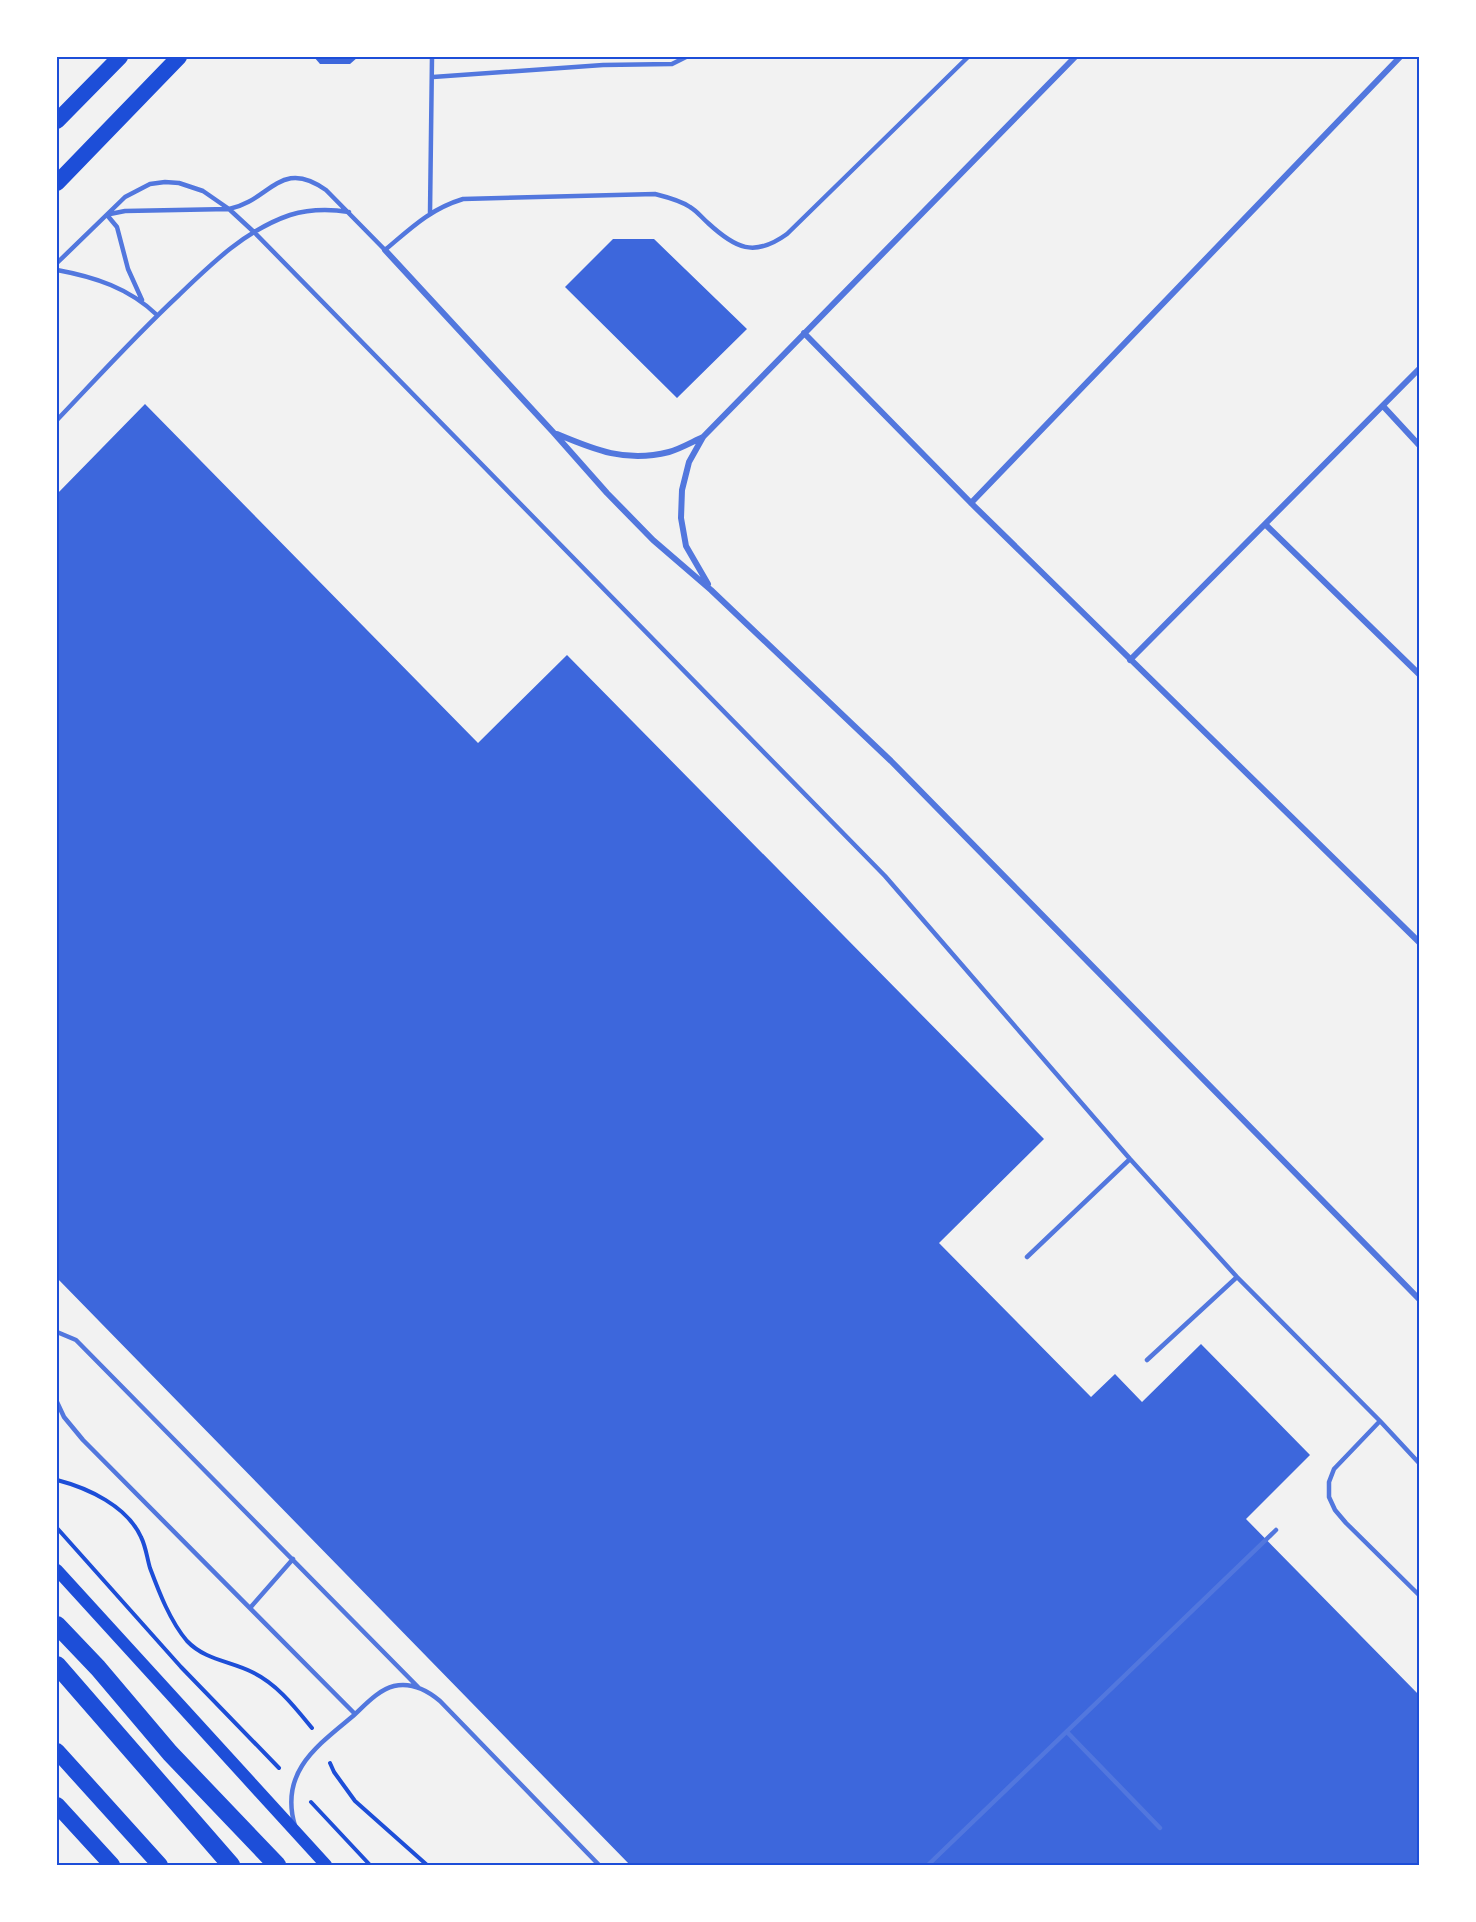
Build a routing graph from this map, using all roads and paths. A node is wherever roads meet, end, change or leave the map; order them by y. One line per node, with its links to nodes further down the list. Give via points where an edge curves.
1 (120, 57): 11 (highway)
2 (179, 57): 12 (highway)
3 (432, 57): 10 (lane)
4 (604, 57): 9 (lane)
5 (686, 57): 9 (lane, via 672,64)
6 (968, 57): 15 (lane, via 787,234 763,247 735,244 691,207 655,194 473,198 446,204)
7 (1075, 57): 23 (street)
8 (1400, 57): 30 (street)
9 (603, 65): 10 (lane)
10 (433, 77): 15 (lane)
11 (57, 121)
12 (57, 183)
13 (229, 209): 14 (lane, via 249,203 277,182 303,178 326,190); 16 (lane, via 144,210); 16 (lane, via 193,187 165,182 137,190); 17 (lane)
14 (349, 212): 17 (lane, via 309,210); 18 (lane)
15 (430, 213): 18 (lane)
16 (107, 215): 19 (lane); 21 (lane, via 117,227 128,269)
17 (255, 233): 22 (lane, via 212,263); 36 (lane, via 885,876)
18 (385, 250): 27 (street)
19 (57, 264)
20 (57, 270): 21 (lane, via 100,280)
21 (143, 302): 22 (lane)
22 (157, 315): 26 (lane)
23 (804, 333): 28 (street); 30 (street)
24 (1419, 369): 25 (street)
25 (1383, 405): 29 (street); 31 (street)
26 (57, 420)
27 (553, 432): 28 (street, via 597,450 633,456 669,452); 32 (street, via 607,494)
28 (703, 437): 32 (street, via 689,462 681,518 686,546)
29 (1419, 445)
30 (971, 503): 33 (street)
31 (1266, 525): 33 (street); 34 (street)
32 (711, 590): 39 (street, via 923,793)
33 (1130, 660): 35 (street)
34 (1419, 674)
35 (1419, 942)
36 (1130, 1159): 37 (lane); 38 (lane)
37 (1027, 1257)
38 (1237, 1277): 41 (lane); 43 (lane)
39 (1419, 1299)
40 (57, 1332): 48 (lane, via 76,1340)
41 (1147, 1360)
42 (57, 1402): 51 (lane, via 73,1429)
43 (1380, 1421): 44 (lane); 50 (lane, via 1334,1469 1329,1497 1346,1522)
44 (1419, 1463)
45 (57, 1480): 57 (path, via 92,1491 127,1518 141,1537 161,1596 189,1643 203,1654 234,1664 271,1684)
46 (57, 1528): 59 (path, via 181,1667)
47 (1276, 1530): 56 (lane)
48 (293, 1559): 51 (lane); 54 (lane)
49 (57, 1570): 62 (main road)
50 (1419, 1595)
51 (250, 1608): 55 (lane)
52 (57, 1625): 66 (highway, via 170,1753)
53 (57, 1665): 65 (highway)
54 (418, 1687): 55 (lane, via 392,1686); 70 (lane, via 440,1701)
55 (355, 1714): 57 (lane)
56 (1067, 1732): 61 (lane); 71 (lane)
57 (323, 1742): 59 (lane, via 304,1761); 69 (path, via 334,1772 355,1801)
58 (57, 1751): 64 (highway)
59 (293, 1783): 62 (lane, via 291,1804); 68 (path)
60 (57, 1805): 63 (highway)
61 (1160, 1828)
62 (298, 1834): 67 (main road)
63 (112, 1865)
64 (160, 1865)
65 (231, 1865)
66 (277, 1865)
67 (326, 1865)
68 (370, 1865)
69 (427, 1865)
70 (599, 1865)
71 (928, 1865)

